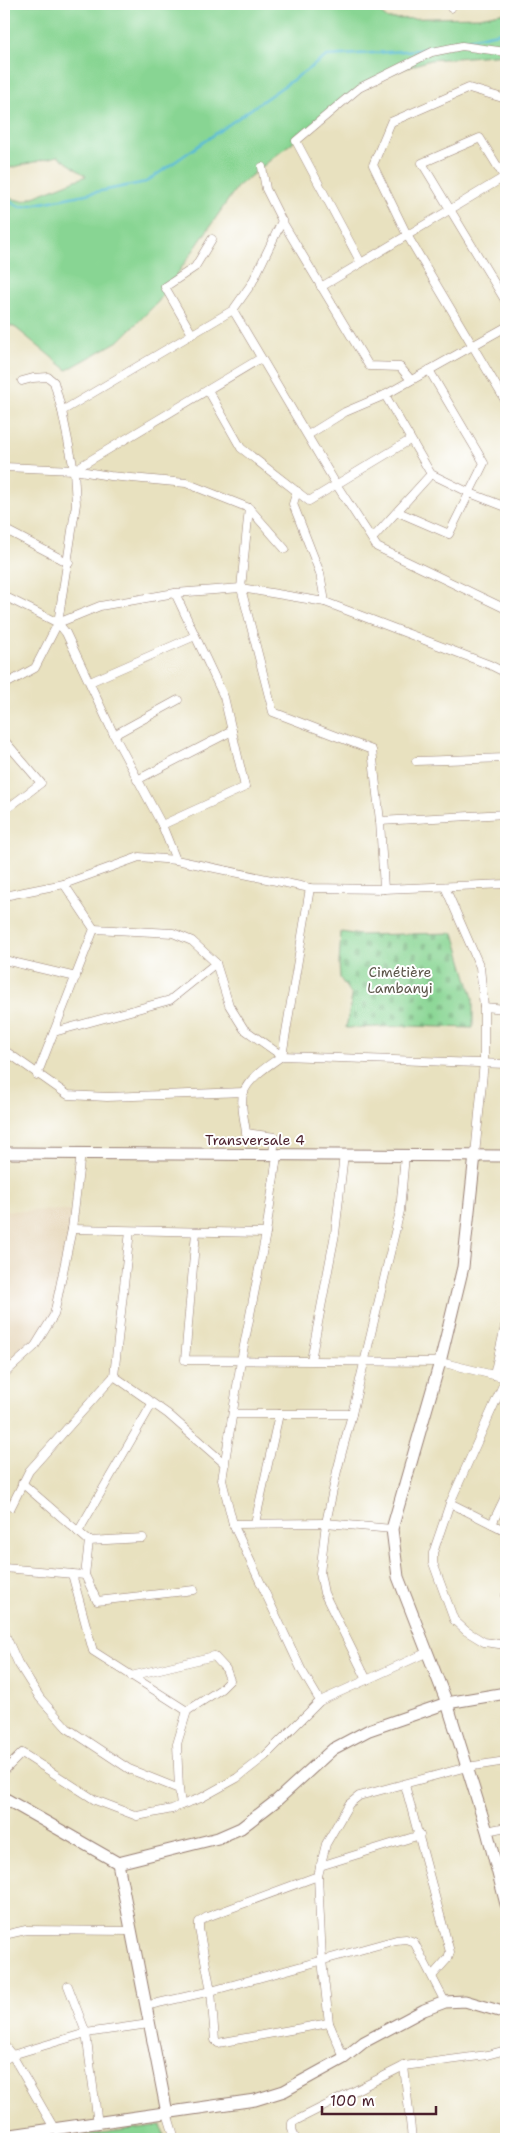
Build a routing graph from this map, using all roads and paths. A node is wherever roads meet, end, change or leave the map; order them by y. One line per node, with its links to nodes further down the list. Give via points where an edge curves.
1 (506, 52): 9 (street, via 462,46 432,52 359,88 296,141)
2 (506, 99): 7 (street, via 469,88 391,122 373,165)
3 (262, 167): 6 (street, via 266,189)
4 (506, 178): 5 (street); 5 (street, via 480,138 422,163)
5 (450, 209): 7 (street); 11 (street)
6 (282, 221): 10 (street); 12 (street, via 252,283)
7 (406, 235): 9 (street); 15 (street)
8 (212, 239): 14 (street, via 195,267 165,287)
9 (361, 262): 10 (street)
10 (321, 287): 18 (street, via 369,366 400,367)
11 (506, 302)
12 (233, 310): 14 (street); 16 (street)
13 (506, 327): 15 (street)
14 (192, 334): 23 (street)
15 (474, 345): 17 (street); 22 (street)
16 (261, 358): 20 (street); 24 (street)
17 (430, 370): 18 (street); 31 (street, via 484,463)
18 (411, 380): 21 (street)
19 (22, 381): 23 (street, via 48,378 54,382)
20 (208, 390): 27 (street); 30 (street, via 241,448)
21 (384, 395): 24 (street, via 345,412); 25 (street)
22 (506, 402)
23 (62, 411): 27 (street)
24 (308, 435): 29 (street)
25 (410, 440): 28 (street); 29 (street)
26 (4, 467): 27 (street)
27 (74, 470): 33 (street, via 186,483); 38 (street, via 76,504)
28 (431, 474): 31 (street); 34 (street)
29 (336, 484): 30 (street, via 309,501); 36 (street)
30 (297, 492): 42 (street, via 293,504 320,573)
31 (470, 493): 32 (street); 34 (street, via 449,534)
32 (505, 506)
33 (249, 508): 37 (street); 39 (street)
34 (398, 512): 36 (street)
35 (4, 529): 38 (street)
36 (372, 539): 43 (street, via 378,547)
37 (285, 548)
38 (68, 562): 44 (street)
39 (241, 588): 40 (street); 42 (street); 58 (street, via 274,712 372,750)
40 (175, 593): 44 (street, via 100,606); 45 (street)
41 (4, 596): 44 (street)
42 (326, 602): 46 (street)
43 (506, 609)
44 (58, 623): 47 (street); 48 (street, via 35,668)
45 (195, 636): 47 (street); 50 (street, via 224,697)
46 (506, 674)
47 (90, 682): 51 (street)
48 (4, 685)
49 (178, 700): 51 (street)
50 (232, 731): 55 (street); 59 (street, via 245,787)
51 (114, 735): 55 (street)
52 (4, 740): 56 (street, via 41,783)
53 (506, 758): 54 (street)
54 (416, 761)
55 (137, 780): 59 (street)
56 (4, 811)
57 (506, 814): 58 (street)
58 (380, 821): 65 (street)
59 (162, 825): 60 (street)
60 (176, 860): 61 (street, via 139,857); 64 (street)
61 (64, 884): 66 (street); 67 (street)
62 (506, 884): 63 (street)
63 (445, 887): 65 (street); 71 (street, via 480,967)
64 (310, 888): 65 (street); 75 (street)
65 (384, 889)
66 (4, 896)
67 (94, 929): 69 (street, via 172,933 192,941); 70 (street)
68 (4, 960): 70 (street)
69 (216, 963): 73 (street, via 170,1000); 75 (street, via 229,1005 244,1029)
70 (76, 977): 73 (street)
71 (484, 1007): 72 (street); 76 (street)
72 (506, 1009)
73 (54, 1032): 78 (street)
74 (4, 1050): 78 (street)
75 (282, 1056): 76 (street); 79 (street, via 260,1071)
76 (484, 1062): 77 (street); 85 (street)
77 (506, 1064)
78 (37, 1074): 79 (street, via 68,1094 106,1097)
79 (244, 1092): 83 (street, via 246,1133 275,1137)
80 (4, 1153): 81 (street, Transversale 4)
81 (81, 1153): 83 (street, Transversale 4); 87 (street)
82 (344, 1154): 83 (street, Transversale 4); 84 (street, Transversale 4); 92 (street, via 335,1234)
83 (275, 1155): 90 (street)
84 (405, 1155): 85 (street, Transversale 4); 94 (street, via 400,1212)
85 (475, 1155): 86 (street, Transversale 4); 95 (street, via 464,1267)
86 (506, 1156)
87 (72, 1229): 88 (street); 96 (street, via 54,1314 35,1346)
88 (130, 1231): 89 (street); 98 (street)
89 (196, 1232): 90 (street); 93 (street, via 185,1360)
90 (266, 1233): 93 (street)
91 (506, 1322): 97 (street)
92 (311, 1360): 93 (street); 94 (street)
93 (241, 1361): 101 (street)
94 (365, 1362): 95 (street); 103 (street)
95 (440, 1362): 97 (street); 113 (street)
96 (4, 1374)
97 (494, 1375): 99 (street)
98 (114, 1376): 100 (street); 105 (street, via 29,1471)
99 (506, 1378): 107 (street)
100 (152, 1404): 104 (street); 115 (street)
101 (234, 1414): 102 (street); 104 (street)
102 (279, 1414): 103 (street); 109 (street)
103 (352, 1414): 110 (street)
104 (225, 1464): 111 (street, via 222,1480)
105 (22, 1483): 108 (street); 115 (street)
106 (506, 1495): 112 (street)
107 (450, 1503): 112 (street); 125 (street, via 433,1553 433,1563 454,1620 484,1642)
108 (11, 1506)
109 (255, 1523): 110 (street); 111 (street)
110 (326, 1523): 113 (street); 128 (street, via 320,1573 324,1593)
111 (232, 1524): 130 (street, via 301,1669)
112 (492, 1524): 114 (street)
113 (392, 1529): 126 (street, via 398,1577)
114 (506, 1531)
115 (78, 1532): 117 (street)
116 (142, 1538): 117 (street)
117 (90, 1541): 120 (street)
118 (4, 1568): 119 (street)
119 (72, 1574): 120 (street); 127 (street, via 93,1651)
120 (85, 1575): 121 (street, via 97,1601)
121 (194, 1590)
122 (506, 1595): 123 (street)
123 (506, 1607)
124 (4, 1632): 137 (street, via 18,1663 40,1698 67,1728 129,1769)
125 (506, 1645)
126 (428, 1652): 128 (street); 131 (street)
127 (131, 1676): 132 (street); 132 (street, via 214,1656 226,1669 230,1680)
128 (366, 1680): 130 (street)
129 (506, 1693): 131 (street)
130 (320, 1701): 139 (street, via 265,1756 236,1778 201,1798)
131 (447, 1703): 134 (street); 143 (street, via 369,1730 333,1749 241,1828 218,1838)
132 (187, 1711): 137 (street, via 177,1744)
133 (506, 1762): 134 (street)
134 (467, 1767): 136 (street); 141 (street)
135 (4, 1771): 139 (street, via 22,1753 95,1800 137,1816)
136 (405, 1784): 142 (street); 144 (street, via 353,1799 326,1844)
137 (180, 1789): 139 (street)
138 (4, 1798): 143 (street)
139 (181, 1805)
140 (506, 1827): 141 (street)
141 (487, 1831): 146 (street)
142 (420, 1835): 144 (street); 150 (street, via 450,1952)
143 (118, 1864): 147 (street)
144 (320, 1866): 145 (street)
145 (318, 1876): 149 (street); 152 (street, via 199,1922)
146 (506, 1904)
147 (130, 1931): 148 (street, via 26,1930); 154 (street)
148 (4, 1935)
149 (322, 1960): 150 (street, via 406,1939 414,1942); 152 (street); 156 (street)
150 (433, 1975): 153 (street)
151 (68, 1986): 158 (street)
152 (211, 1991): 154 (street); 156 (street, via 215,2040 218,2043)
153 (445, 2002): 155 (street, via 465,2002); 162 (street, via 364,2042)
154 (145, 2006): 157 (street)
155 (506, 2013)
156 (329, 2023): 162 (street)
157 (149, 2024): 158 (street); 165 (street)
158 (86, 2033): 161 (street); 166 (street)
159 (4, 2045): 161 (street)
160 (506, 2050): 164 (street)
161 (12, 2055): 163 (street); 167 (street)
162 (344, 2058): 165 (street, via 270,2096)
163 (4, 2060)
164 (404, 2066): 170 (street, via 292,2123); 171 (street)
165 (167, 2113): 166 (street); 169 (street)
166 (98, 2124): 167 (street)
167 (54, 2128): 168 (street)
168 (4, 2136)
169 (175, 2139)
170 (295, 2139)
171 (412, 2139)

